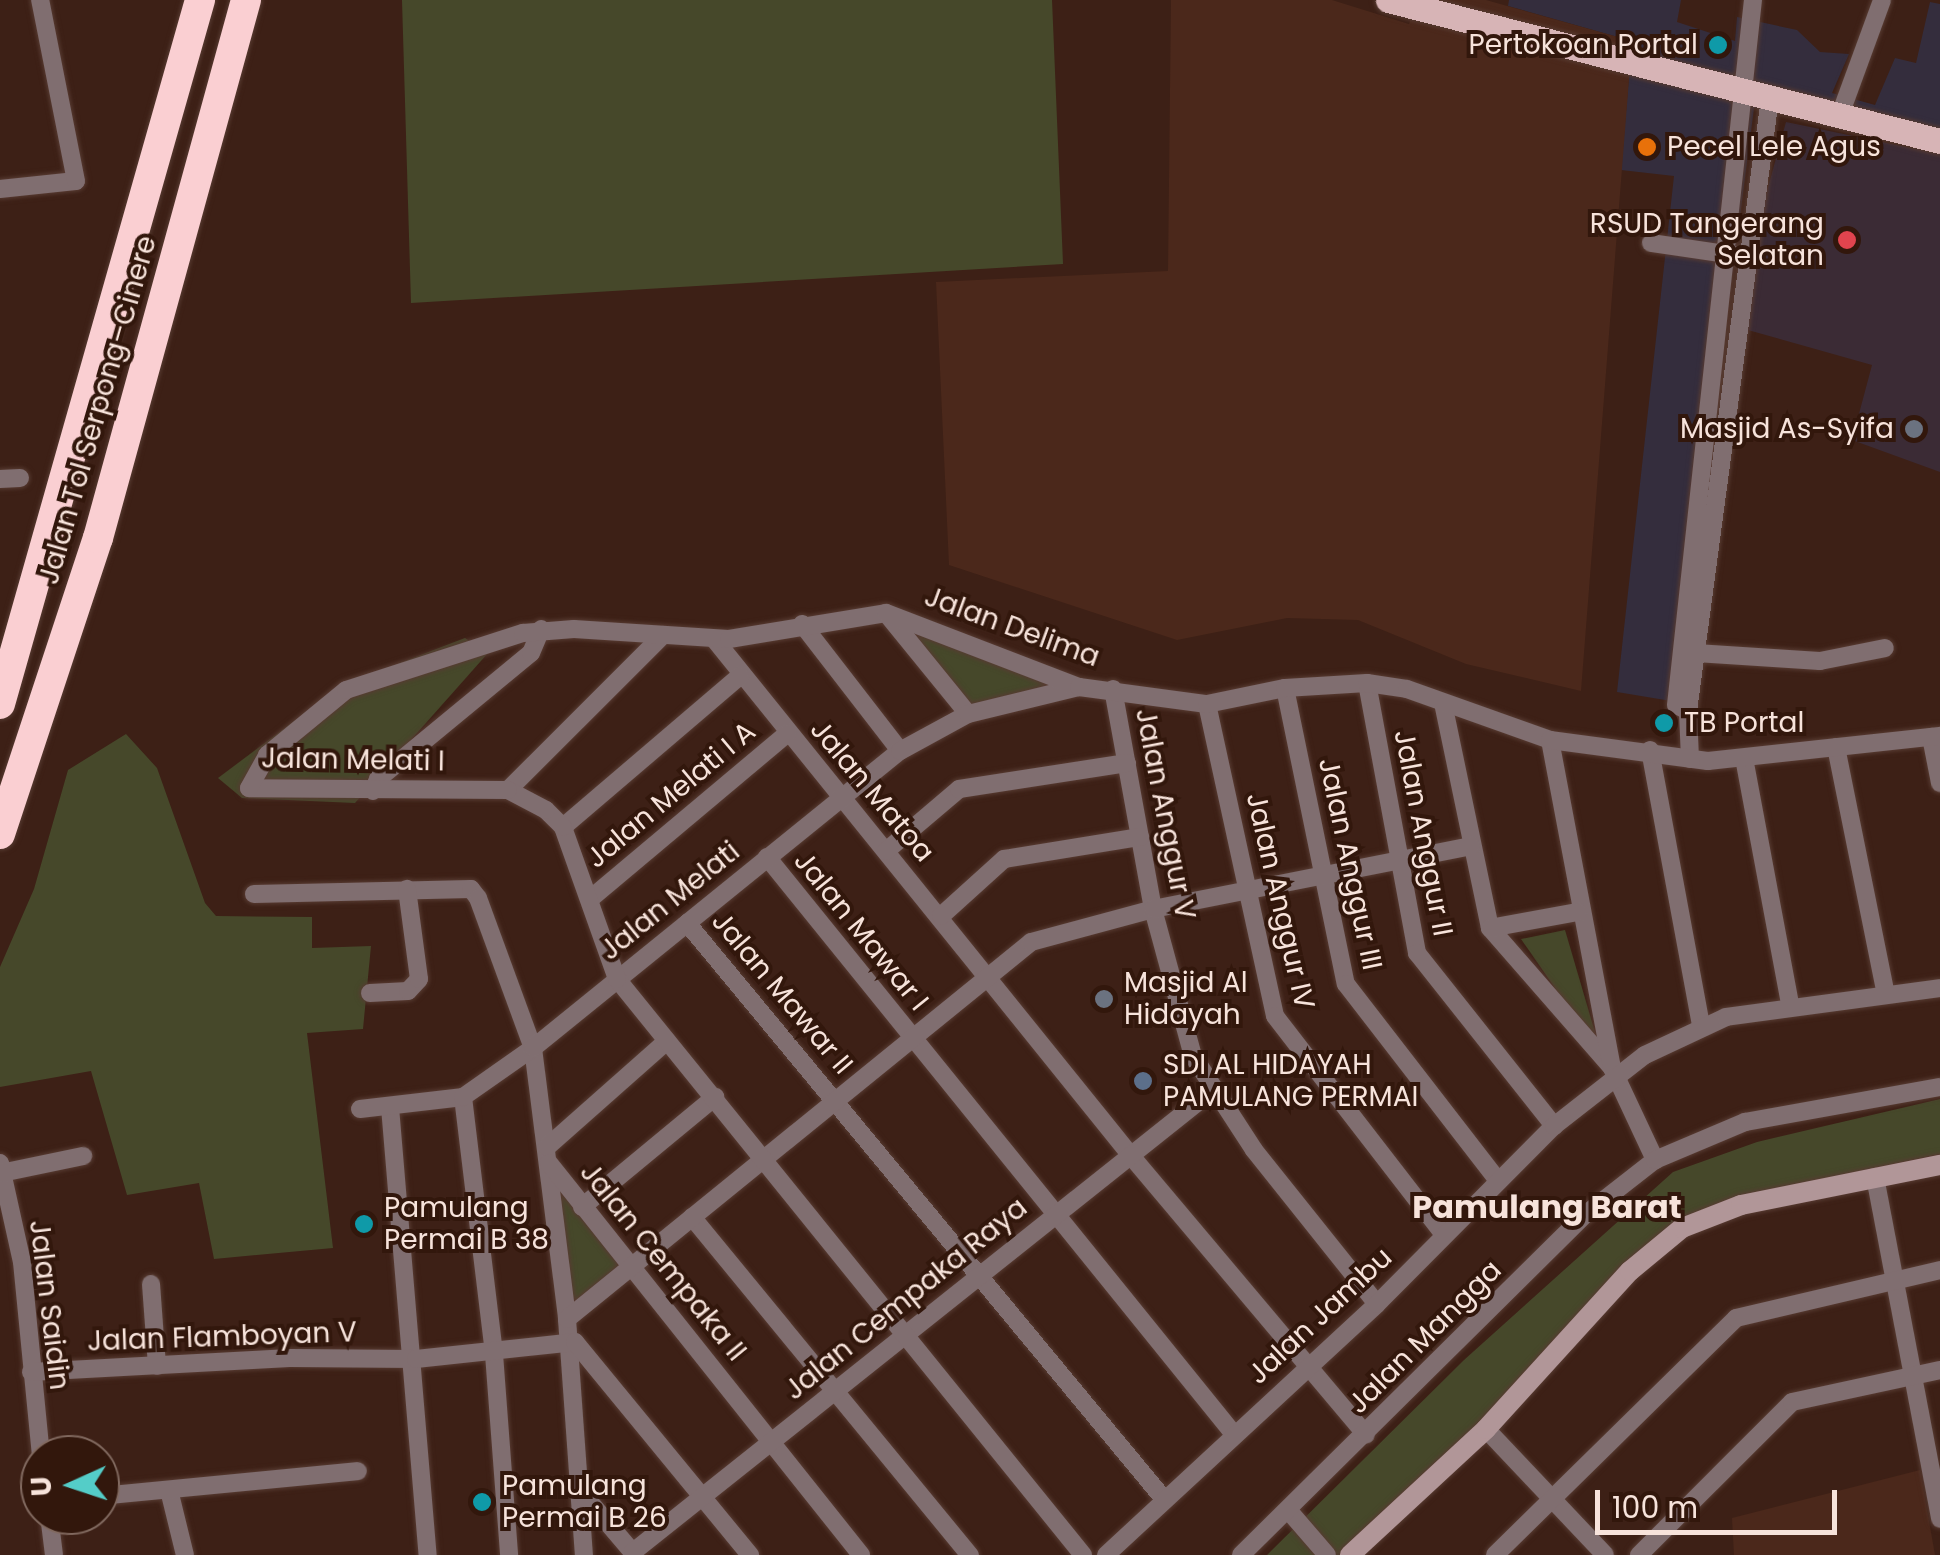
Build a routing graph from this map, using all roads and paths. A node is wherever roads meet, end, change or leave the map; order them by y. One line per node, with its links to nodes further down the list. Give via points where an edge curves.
1 (40, 0): 11 (street, via 76,181)
2 (200, 0): 33 (highway, Jalan Tol Serpong–Cinere)
3 (1388, 0): 7 (main road)
4 (1753, 0): 7 (street)
5 (1882, 0): 9 (street)
6 (242, 14): 51 (highway, Jalan Tol Serpong–Cinere, via 98,538)
7 (1738, 90): 8 (main road); 13 (street)
8 (1770, 98): 9 (main road); 14 (street)
9 (1840, 116): 10 (main road)
10 (1940, 141)
11 (0, 189)
12 (1651, 243): 13 (street)
13 (1722, 255): 14 (street); 15 (street)
14 (1747, 258): 16 (street)
15 (1703, 438): 16 (street); 19 (street)
16 (1723, 440): 19 (street)
17 (20, 478): 18 (street)
18 (0, 479)
19 (1704, 513): 26 (street); 35 (street, via 1676,705)
20 (886, 613): 21 (street, Jalan Delima); 29 (street, Jalan Delima); 36 (street)
21 (802, 624): 24 (street, Jalan Delima); 42 (street)
22 (541, 630): 23 (street, Jalan Melati I); 48 (street, via 530,652 378,779); 48 (street, Jalan Melati I, via 331,698 267,754 247,784 252,790)
23 (663, 635): 24 (street, Jalan Melati I); 47 (street)
24 (715, 640): 27 (street, Jalan Matoa)
25 (1886, 648): 26 (street, via 1808,661)
26 (1696, 654): 35 (street)
27 (740, 676): 37 (street, Jalan Matoa); 50 (street)
28 (1367, 683): 30 (street); 32 (street); 56 (street, Jalan Anggur II)
29 (1079, 687): 31 (street, Jalan Delima); 36 (street, Jalan Melati)
30 (1285, 688): 34 (street); 57 (street, Jalan Anggur III)
31 (1113, 689): 34 (street, Jalan Delima); 45 (street, Jalan Anggur V)
32 (1443, 703): 39 (street); 53 (street)
33 (0, 704)
34 (1207, 704): 59 (street, Jalan Anggur IV)
35 (1688, 711): 44 (street)
36 (968, 714): 42 (street, Jalan Melati)
37 (788, 734): 49 (street, Jalan Matoa); 61 (street, Jalan Melati I A)
38 (1936, 736): 40 (street); 46 (street)
39 (1550, 740): 41 (street); 63 (street)
40 (1836, 746): 43 (street); 71 (street)
41 (1650, 750): 44 (street); 73 (street)
42 (900, 751): 49 (street, Jalan Melati)
43 (1744, 758): 44 (street); 72 (street)
44 (1690, 759)
45 (1127, 763): 52 (street, Jalan Anggur V); 54 (street, via 960,789)
46 (1940, 784)
47 (508, 790): 48 (street, Jalan Melati I); 50 (street)
48 (373, 791)
49 (842, 796): 54 (street, Jalan Matoa); 55 (street, Jalan Melati)
50 (563, 827): 61 (street)
51 (0, 834)
52 (1140, 837): 62 (street, Jalan Anggur V); 64 (street, via 1004,858)
53 (1470, 846): 56 (street); 66 (street)
54 (886, 851): 64 (street, Jalan Matoa)
55 (767, 857): 65 (street, Jalan Melati); 74 (street, Jalan Mawar I)
56 (1397, 862): 57 (street); 85 (street, Jalan Anggur II, via 1416,953)
57 (1324, 876): 59 (street); 94 (street, Jalan Anggur III, via 1352,996)
58 (407, 889): 60 (street); 70 (street, via 419,979 414,990); 76 (street, via 472,889)
59 (1248, 890): 62 (street); 98 (street, Jalan Anggur IV, via 1282,1030)
60 (254, 894)
61 (590, 899): 68 (street)
62 (1153, 910): 67 (street, via 1040,938); 79 (street, Jalan Anggur V, via 1187,1041)
63 (1578, 912): 66 (street); 77 (street, via 1612,1039)
64 (941, 916): 67 (street, Jalan Matoa)
65 (687, 922): 68 (street, Jalan Melati); 82 (street, Jalan Mawar II)
66 (1490, 928): 77 (street)
67 (988, 977): 74 (street); 89 (street, Jalan Matoa)
68 (616, 979): 75 (street); 76 (street, Jalan Melati)
69 (1940, 988): 71 (street)
70 (370, 993)
71 (1886, 994): 72 (street)
72 (1791, 1008): 73 (street)
73 (1701, 1025): 77 (street, Jalan Jambu)
74 (912, 1039): 82 (street); 96 (street, Jalan Mawar I)
75 (667, 1040): 81 (street); 86 (street)
76 (532, 1048): 80 (street, Jalan Melati); 86 (street)
77 (1614, 1073): 85 (street, Jalan Jambu); 90 (street)
78 (1940, 1087): 90 (street, Jalan Mangga, via 1745,1122)
79 (1213, 1090): 89 (street, Jalan Cempaka Raya); 104 (street, Jalan Anggur V)
80 (463, 1097): 83 (street); 108 (street)
81 (715, 1098): 88 (street); 95 (street)
82 (836, 1100): 88 (street); 101 (street, Jalan Mawar II)
83 (390, 1107): 84 (street); 109 (street)
84 (360, 1108)
85 (1554, 1126): 94 (street, Jalan Jambu)
86 (548, 1154): 95 (street, Jalan Cempaka II); 105 (street)
87 (83, 1156): 92 (street)
88 (765, 1156): 97 (street); 106 (street)
89 (1132, 1158): 96 (street, Jalan Cempaka Raya); 111 (street)
90 (1655, 1160): 119 (street, Jalan Mangga, via 1590,1210)
91 (1940, 1165): 93 (street)
92 (1, 1168): 113 (street, Jalan Saidin, via 22,1262)
93 (1875, 1177): 102 (street); 116 (street, via 1741,1204 1682,1228 1630,1271)
94 (1498, 1181): 98 (street, Jalan Jambu)
95 (582, 1208): 99 (street, Jalan Cempaka II)
96 (1054, 1215): 101 (street, Jalan Cempaka Raya); 117 (street, Jalan Mawar I)
97 (692, 1217): 99 (street); 115 (street)
98 (1444, 1236): 104 (street, Jalan Jambu)
99 (630, 1265): 105 (street); 120 (street, Jalan Cempaka II)
100 (1940, 1270): 102 (street)
101 (978, 1272): 106 (street, Jalan Cempaka Raya); 126 (street, Jalan Mawar II)
102 (1896, 1278): 114 (street); 127 (street, via 1727,1324)
103 (150, 1284): 110 (street)
104 (1377, 1304): 111 (street, Jalan Jambu)
105 (568, 1319): 107 (street)
106 (903, 1331): 115 (street, Jalan Cempaka Raya); 138 (street)
107 (570, 1342): 108 (street, Jalan Flamboyan V); 124 (street); 125 (street)
108 (494, 1354): 109 (street, Jalan Flamboyan V); 133 (street)
109 (416, 1360): 110 (street, Jalan Flamboyan V); 132 (street)
110 (157, 1366): 113 (street, Jalan Flamboyan V)
111 (1307, 1370): 117 (street, Jalan Jambu); 119 (street)
112 (1940, 1370): 114 (street)
113 (30, 1372): 118 (street, Jalan Saidin)
114 (1916, 1375): 129 (street); 145 (street, via 1813,1395 1783,1408)
115 (833, 1392): 120 (street, Jalan Cempaka Raya); 137 (street)
116 (1486, 1428): 127 (street); 142 (street)
117 (1234, 1433): 126 (street, Jalan Jambu)
118 (38, 1435)
119 (1366, 1435): 128 (street, Jalan Mangga)
120 (773, 1443): 125 (street, Jalan Cempaka Raya); 136 (street, Jalan Cempaka II)
121 (358, 1471): 122 (street)
122 (169, 1490): 123 (street); 131 (street)
123 (120, 1494)
124 (583, 1494): 130 (street); 134 (street)
125 (704, 1498): 130 (street, Jalan Cempaka Raya); 135 (street)
126 (1163, 1498): 139 (street, Jalan Jambu)
127 (1552, 1502): 143 (street); 144 (street)
128 (1289, 1511): 140 (street, Jalan Mangga); 141 (street)
129 (1940, 1519)
130 (634, 1554)
131 (185, 1555)
132 (428, 1555)
133 (509, 1555)
134 (584, 1555)
135 (750, 1555)
136 (861, 1555)
137 (970, 1555)
138 (1083, 1555)
139 (1106, 1555)
140 (1240, 1555)
141 (1327, 1555)
142 (1350, 1555)
143 (1495, 1555)
144 (1605, 1555)
145 (1639, 1555)

